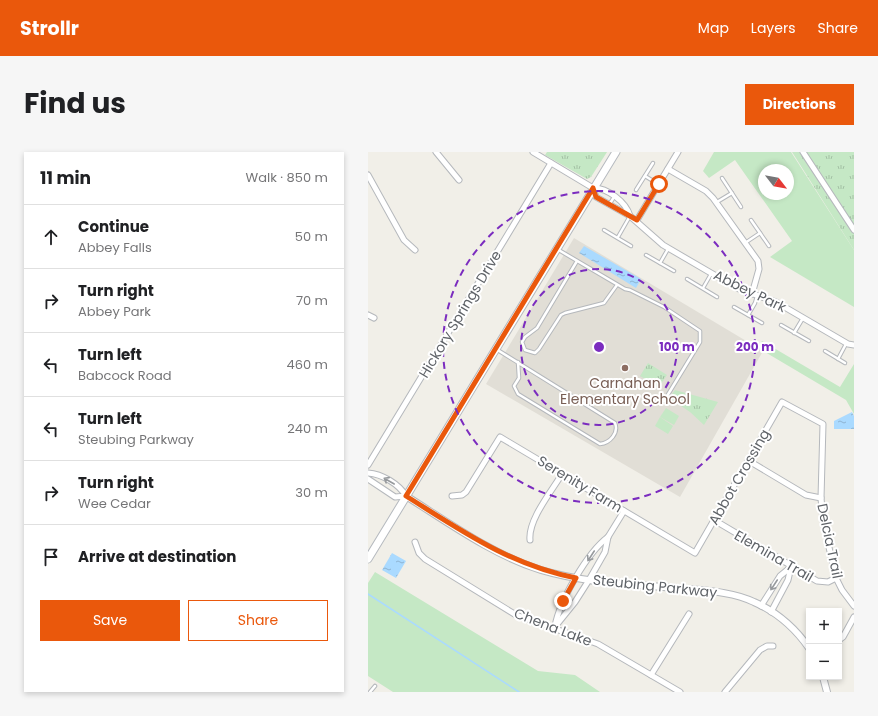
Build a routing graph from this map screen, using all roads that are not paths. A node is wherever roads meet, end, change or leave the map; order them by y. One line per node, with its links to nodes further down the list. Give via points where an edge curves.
1 (436, 152): 12 (street)
2 (533, 152): 6 (street)
3 (616, 152): 14 (main road)
4 (678, 152): 8 (street)
5 (803, 152): 25 (street)
6 (552, 163): 14 (street); 63 (street, Hickory Springs Drive)
7 (653, 163): 10 (lane)
8 (668, 168): 13 (street); 18 (street, via 706,191)
9 (368, 175): 33 (street, via 404,240)
10 (645, 176): 13 (lane); 15 (lane)
11 (722, 178): 16 (lane)
12 (459, 180)
13 (659, 184): 22 (street)
14 (593, 188): 17 (street, Abbey Park, via 601,188); 19 (street, Abbey Park, via 596,197); 32 (main road)
15 (636, 190)
16 (732, 193): 18 (lane); 20 (lane)
17 (614, 197): 19 (lane); 21 (street, Abbey Park, via 627,207)
18 (717, 203): 28 (street)
19 (609, 205): 21 (street, Abbey Park)
20 (741, 207)
21 (630, 216): 22 (street, Abbey Park); 27 (lane)
22 (637, 220): 31 (street, Abbey Park)
23 (751, 220): 26 (lane)
24 (604, 230): 27 (lane)
25 (854, 230)
26 (760, 233): 28 (lane); 30 (lane)
27 (618, 238): 29 (lane)
28 (745, 243): 42 (street, via 758,261 760,269)
29 (631, 246)
30 (769, 246)
31 (669, 248): 36 (lane); 38 (street, Abbey Park)
32 (557, 249): 35 (lane); 55 (main road)
33 (415, 250)
34 (646, 255): 36 (lane)
35 (577, 261): 40 (lane); 40 (lane, via 537,328 522,342 525,350 534,353 565,313 604,303)
36 (660, 263): 37 (lane)
37 (674, 272)
38 (711, 273): 41 (lane); 42 (street, Abbey Park, via 739,290)
39 (687, 279): 41 (lane)
40 (617, 285): 60 (lane, via 664,307 700,331 700,342)
41 (703, 288): 43 (lane)
42 (754, 294): 46 (lane, via 755,303); 48 (street, Abbey Park, via 776,302)
43 (717, 297)
44 (734, 307): 46 (lane)
45 (368, 315): 47 (street)
46 (748, 315): 49 (lane)
47 (374, 318)
48 (803, 318): 51 (lane); 53 (street, Abbey Park)
49 (762, 323)
50 (781, 325): 51 (lane)
51 (794, 333): 52 (lane)
52 (810, 341)
53 (847, 344): 54 (street, Abbey Park); 57 (lane)
54 (854, 345)
55 (495, 349): 58 (lane); 67 (main road)
56 (825, 351): 57 (lane)
57 (838, 359): 59 (lane)
58 (518, 362): 58 (lane, via 519,378 514,386 518,394 600,444 610,441 616,432 615,423)
59 (845, 363)
60 (664, 401)
61 (782, 402): 62 (street, Abbot Crossing); 69 (street, Delcia Trail, via 823,424)
62 (749, 461): 69 (street, via 806,495); 71 (street, Abbot Crossing)
63 (368, 465)
64 (368, 473): 67 (street, one-way to 64, via 401,488)
65 (562, 474): 68 (street, Serenity Farm, via 500,437 466,492); 70 (street, Serenity Farm); 73 (street, via 532,522)
66 (368, 479): 67 (street, via 395,497)
67 (406, 496): 76 (main road); 78 (street, Steubing Parkway, via 498,552 541,570)
68 (452, 496)
69 (821, 498): 79 (street, Delcia Trail, via 823,521)
70 (624, 511): 72 (street); 75 (street, Serenity Farm, via 658,534)
71 (714, 520): 75 (street, Abbot Crossing); 77 (street, Elemina Trail)
72 (608, 537): 78 (street, one-way to 78, via 597,546); 80 (street, via 605,552)
73 (530, 540)
74 (415, 542): 86 (street, Chena Lake, via 419,553 425,559 516,615)
75 (695, 553)
76 (368, 559)
77 (791, 567): 79 (street, Elemina Trail, via 817,581 828,582); 81 (street, one-way to 81, via 780,576); 83 (street, via 788,580)
78 (576, 578): 80 (street, Steubing Parkway); 86 (street, via 561,606)
79 (836, 578): 82 (street, Delcia Trail)
80 (589, 580): 81 (street, Steubing Parkway, via 715,592); 86 (street)
81 (761, 606): 83 (street, Steubing Parkway)
82 (854, 606)
83 (771, 612): 88 (street, Steubing Parkway, via 790,625)
84 (689, 614): 90 (street)
85 (854, 617): 87 (street)
86 (554, 628): 90 (street, Chena Lake, via 598,644)
87 (842, 638)
88 (806, 644)
89 (774, 646): 95 (street, via 760,650)
90 (651, 675): 94 (street, Chena Lake)
91 (824, 680): 96 (street)
92 (375, 686): 93 (lane)
93 (370, 692)
94 (680, 692)
95 (725, 692)
96 (827, 692)

